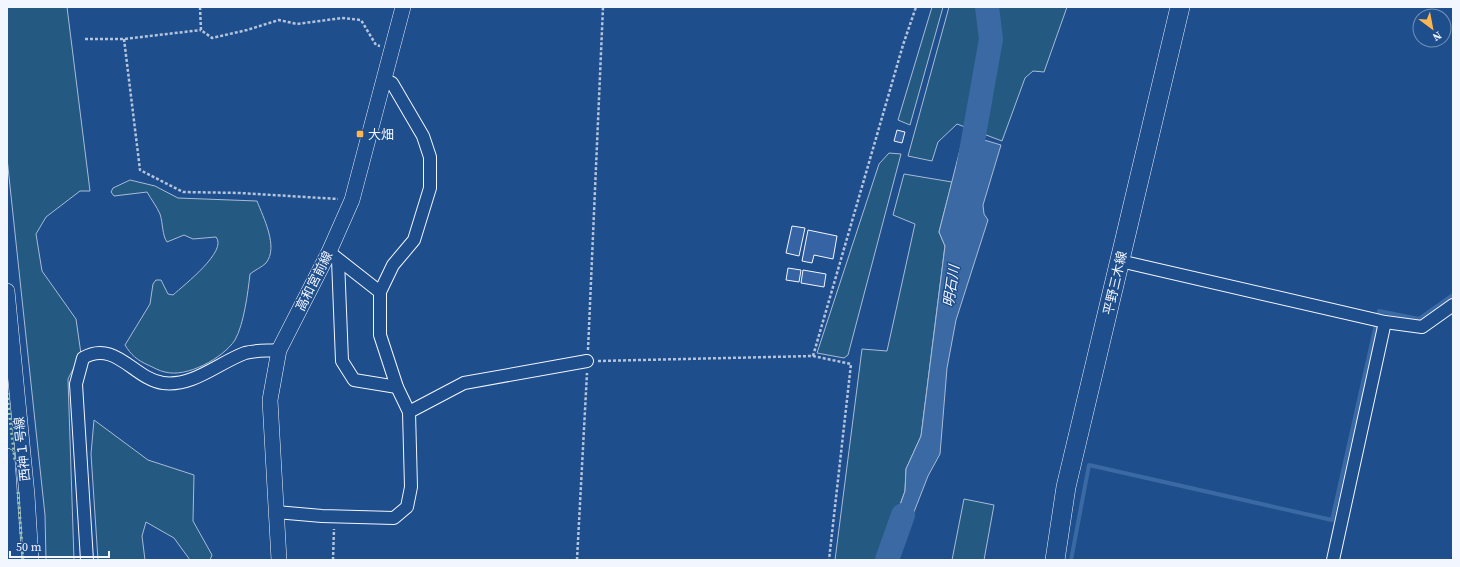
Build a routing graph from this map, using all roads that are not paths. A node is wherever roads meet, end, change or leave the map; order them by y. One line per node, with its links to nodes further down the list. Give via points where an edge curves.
1 (403, 7): 3 (street, 高和宮前線)
2 (1180, 7): 5 (main road, 平野三木線)
3 (384, 79): 4 (street, 高和宮前線, via 352,200); 7 (street, via 392,83 423,136 430,157 430,188 414,240 393,265)
4 (334, 256): 7 (street); 10 (street, 高和宮前線); 12 (street, via 342,361 354,380)
5 (1120, 261): 9 (street); 20 (main road, 平野三木線, via 1066,488)
6 (7, 291): 17 (street, 西神１号線)
7 (380, 292): 12 (street, via 380,335)
8 (1453, 305): 9 (street, via 1422,327)
9 (1385, 322): 21 (street)
10 (279, 350): 15 (street, 高和宮前線, via 270,400); 18 (street, via 247,353 179,384 161,383 115,356 98,352 83,358 76,384)
11 (587, 361): 13 (street, via 464,383)
12 (397, 387): 13 (street)
13 (409, 412): 15 (street, via 411,487 407,507 394,518)
14 (7, 456): 16 (street, 西神１号線)
15 (276, 512): 19 (street, 高和宮前線)
16 (14, 560)
17 (31, 560)
18 (87, 560)
19 (279, 560)
20 (1054, 560)
21 (1334, 560)

